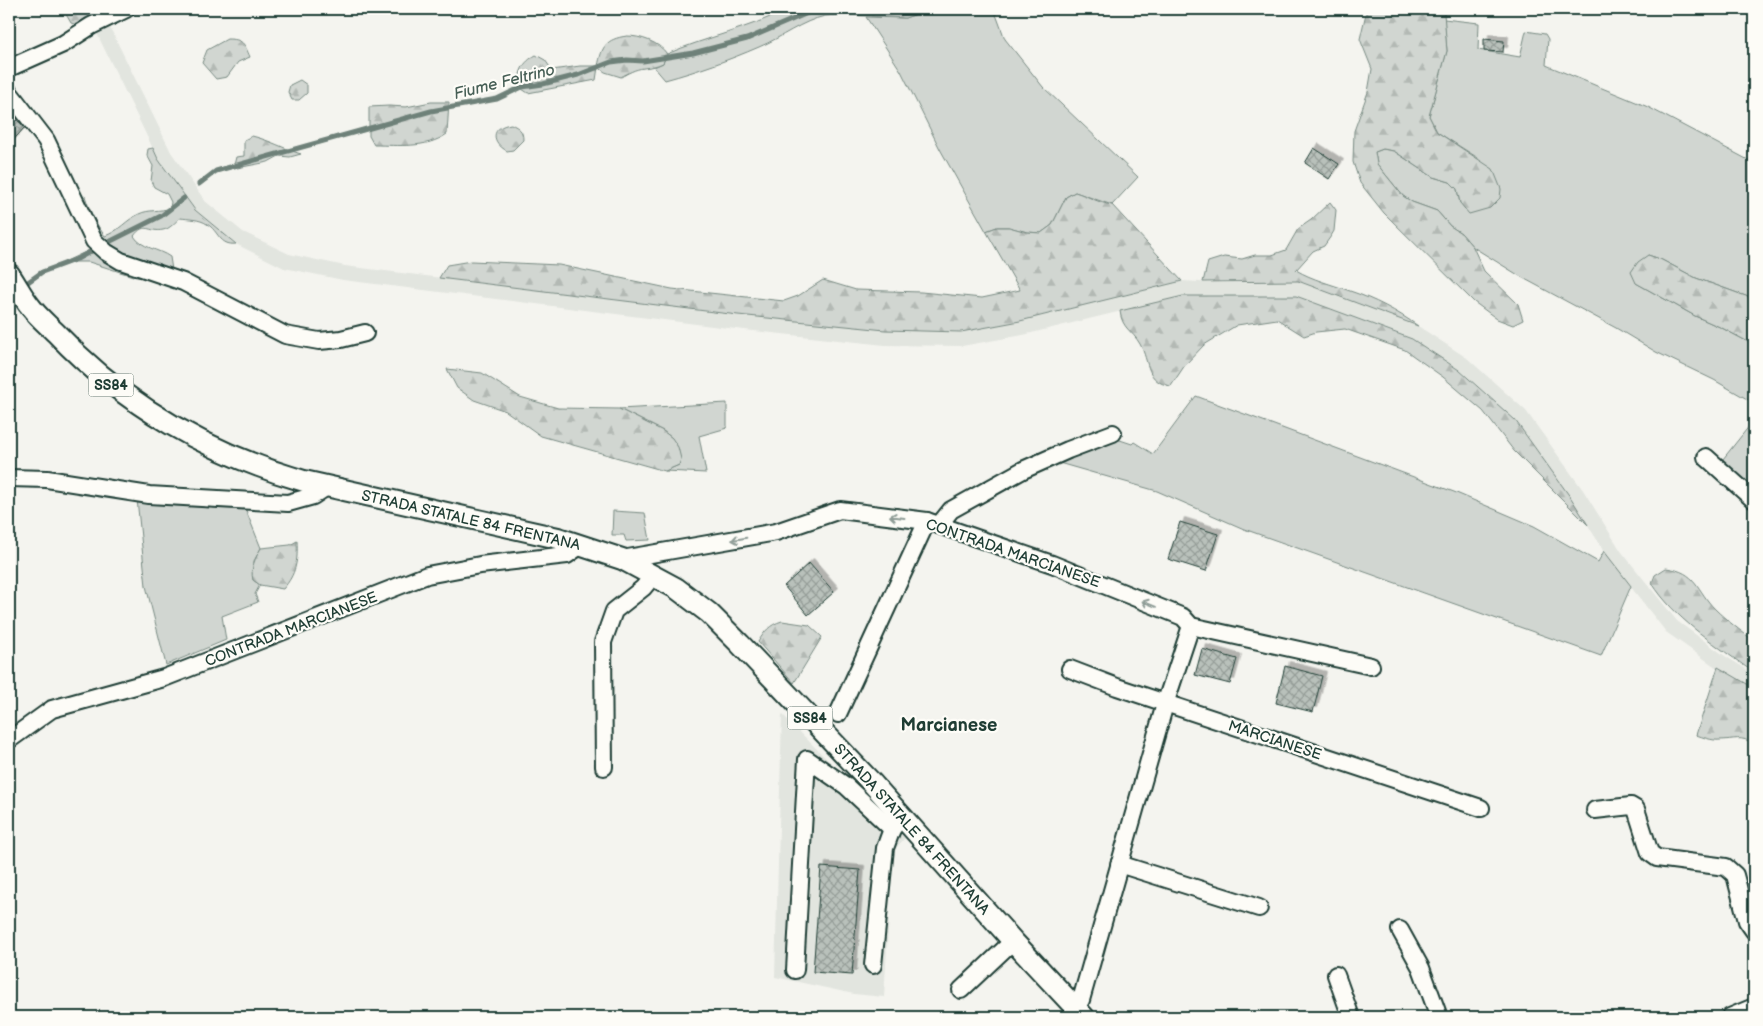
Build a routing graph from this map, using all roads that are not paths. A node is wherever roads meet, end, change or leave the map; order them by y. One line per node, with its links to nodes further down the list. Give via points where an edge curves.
1 (126, 9): 2 (street)
2 (9, 68)
3 (9, 92): 5 (street, via 46,140 94,241 106,252 121,261 184,282 285,335 319,341)
4 (9, 274): 9 (main road, STRADA STATALE 84 FRENTANA / SS84, via 30,306 76,354 126,397 182,432 242,460 275,473)
5 (365, 333)
6 (1113, 433): 11 (street, via 1023,470 950,510)
7 (1706, 457): 10 (street)
8 (9, 478): 9 (street, via 47,479 149,495 288,502 313,496)
9 (328, 486): 12 (main road, STRADA STATALE 84 FRENTANA / SS84)
10 (1754, 500)
11 (933, 523): 13 (street, CONTRADA MARCIANESE, one-way to 13, via 840,510 776,532); 15 (street, CONTRADA MARCIANESE, one-way to 11, via 1182,617 1052,564); 19 (street)
12 (581, 545): 13 (main road, STRADA STATALE 84 FRENTANA / SS84); 20 (street, CONTRADA MARCIANESE, via 567,556 480,565 427,575 164,678 52,709)
13 (622, 559): 14 (main road, STRADA STATALE 84 FRENTANA / SS84)
14 (654, 575): 21 (street, via 643,588 614,610 603,642); 24 (main road, STRADA STATALE 84 FRENTANA / SS84, via 708,613 766,672)
15 (1191, 626): 16 (street, CONTRADA MARCIANESE); 18 (street)
16 (1371, 666)
17 (1070, 669): 18 (street, MARCIANESE)
18 (1165, 704): 22 (street, MARCIANESE); 25 (street)
19 (838, 714)
20 (9, 740)
21 (604, 767)
22 (1480, 808)
23 (1595, 810): 28 (street, via 1631,806 1636,809 1650,853 1657,858 1732,870 1747,921)
24 (897, 823): 29 (main road, STRADA STATALE 84 FRENTANA / SS84); 30 (street, via 885,848); 31 (street, via 807,760)
25 (1119, 864): 26 (street); 35 (street)
26 (1259, 908)
27 (1400, 930): 37 (street, via 1421,968)
28 (1754, 931)
29 (1013, 941): 33 (street); 35 (main road, STRADA STATALE 84 FRENTANA / SS84)
30 (873, 965)
31 (795, 970)
32 (1336, 975): 36 (street)
33 (961, 990)
34 (1754, 1007): 38 (street)
35 (1079, 1012)
36 (1351, 1017)
37 (1439, 1017)
38 (1730, 1017)

